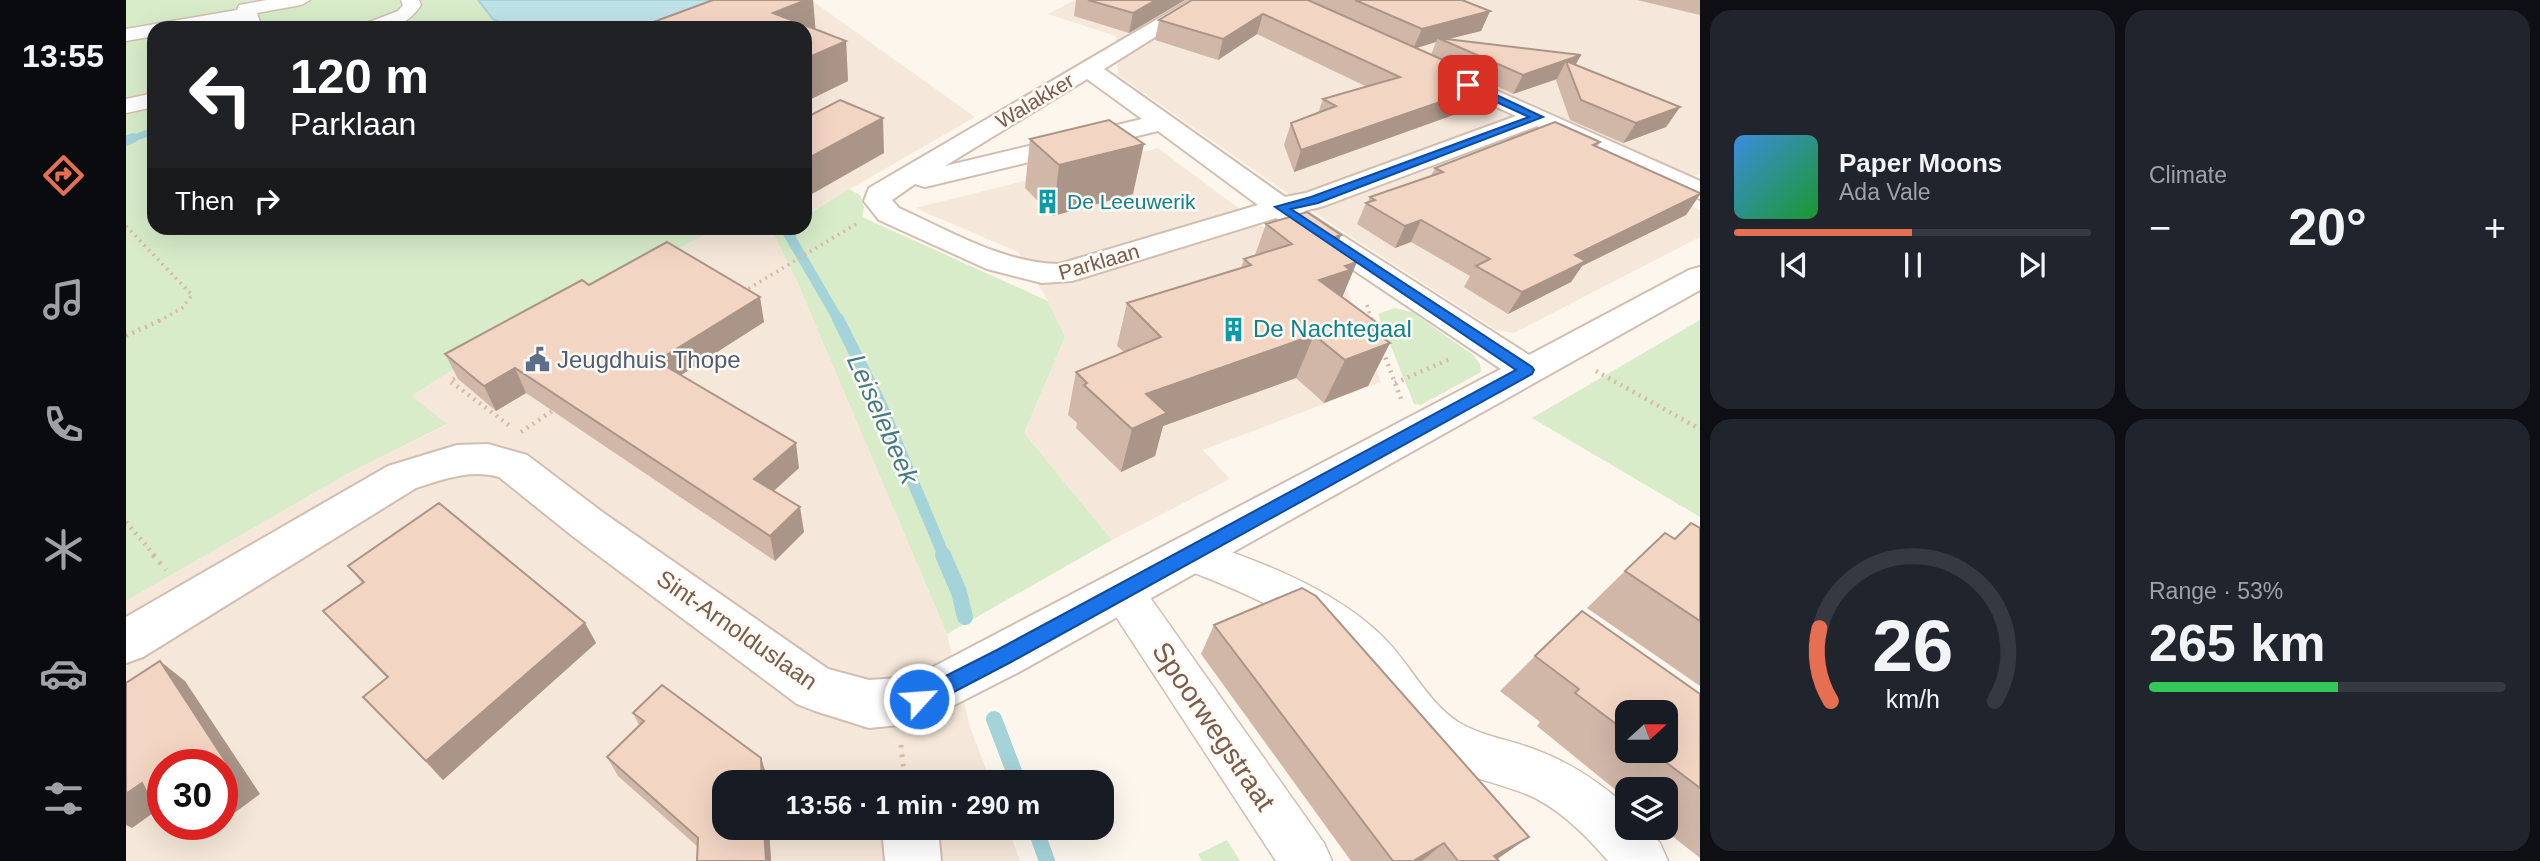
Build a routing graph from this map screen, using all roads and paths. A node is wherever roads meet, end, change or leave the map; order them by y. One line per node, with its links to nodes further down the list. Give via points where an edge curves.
1 (301, 0): 4 (street, via 246,9)
2 (410, 0): 5 (street, via 405,15)
3 (1205, 0): 9 (street, Walakker)
4 (249, 21)
5 (389, 21)
6 (147, 31): 7 (street)
7 (126, 35)
8 (1416, 61): 12 (street)
9 (1088, 69): 13 (street); 15 (street, Walakker)
10 (147, 102): 11 (street)
11 (126, 106)
12 (1538, 117): 14 (street); 16 (street, Parklaan, via 1314,200)
13 (1163, 122): 15 (street); 16 (street)
14 (1700, 191)
15 (887, 198): 16 (street, Parklaan, via 889,214 1017,270 1047,276); 20 (path)
16 (1281, 207): 18 (street)
17 (126, 226): 22 (path, via 192,295 179,311)
18 (1348, 254): 21 (path); 23 (street)
19 (1700, 276): 25 (street, Sint-Arnolduslaan)
20 (732, 299)
21 (1376, 331)
22 (126, 336)
23 (1486, 343): 25 (street); 27 (path)
24 (1381, 344): 27 (path)
25 (1545, 361): 29 (path); 30 (street, Sint-Arnolduslaan)
26 (473, 368): 28 (path, via 450,381 520,433)
27 (1395, 383): 30 (path)
28 (565, 402)
29 (1700, 429)
30 (1414, 432): 32 (street, Sint-Arnolduslaan)
31 (126, 522): 34 (path)
32 (1191, 554): 33 (street, Sint-Arnolduslaan); 39 (street, via 1321,612 1364,647 1426,726 1451,744 1554,783 1592,810)
33 (1122, 591): 34 (street, Sint-Arnolduslaan, via 919,699 870,704 816,688 513,466 488,459 457,460 402,477); 38 (street, Spoorwegstraat)
34 (192, 602): 35 (street, Sint-Arnolduslaan)
35 (126, 642)
36 (911, 840): 37 (street)
37 (913, 861)
38 (1306, 861)
39 (1642, 861)

